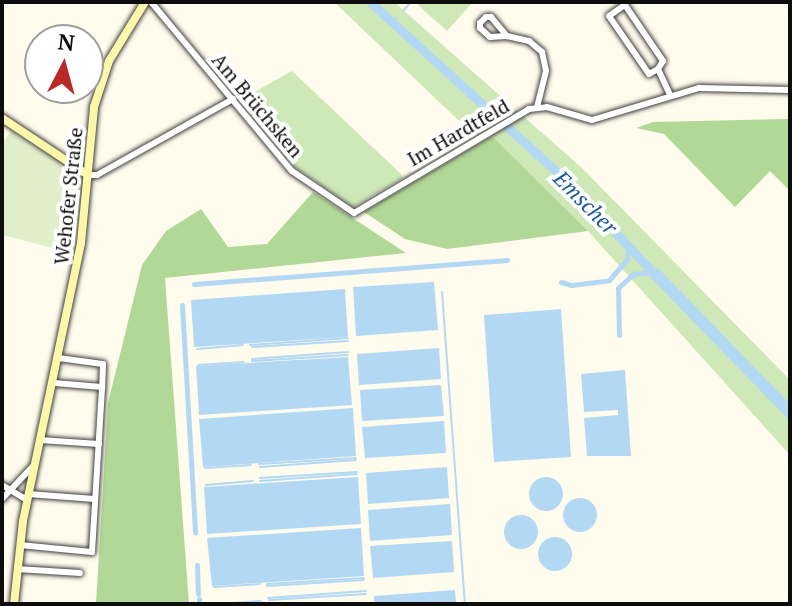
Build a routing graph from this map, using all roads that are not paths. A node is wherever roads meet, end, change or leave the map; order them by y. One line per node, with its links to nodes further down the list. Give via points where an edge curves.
1 (145, 2): 10 (main road, Wehofer Straße, via 101,81 91,123)
2 (151, 2): 7 (street, Am Brüchsken)
3 (507, 36): 8 (street, Im Hardtfeld, via 529,41 545,57)
4 (658, 69): 4 (street, via 649,74 609,16 625,5 663,61); 6 (street)
5 (790, 90): 6 (street, via 714,87)
6 (670, 95): 8 (street, via 600,119)
7 (233, 99): 10 (street, via 97,175); 11 (street, Am Brüchsken, via 292,171)
8 (537, 107): 11 (street, Im Hardtfeld)
9 (2, 118): 10 (main road)
10 (88, 175): 12 (main road, Wehofer Straße)
11 (354, 213)
12 (59, 357): 13 (main road, Wehofer Straße); 14 (street, via 103,364)
13 (54, 383): 14 (street); 15 (main road, Wehofer Straße)
14 (102, 387): 16 (street)
15 (40, 440): 16 (street); 17 (main road, Wehofer Straße)
16 (99, 444): 22 (street)
17 (35, 464): 19 (street); 20 (main road, Wehofer Straße)
18 (2, 485): 19 (street)
19 (10, 491): 20 (street); 21 (street)
20 (28, 497): 22 (street); 23 (main road, Wehofer Straße)
21 (2, 499)
22 (95, 499): 23 (street, via 92,552)
23 (20, 545): 24 (main road, Wehofer Straße)
24 (17, 569): 25 (street); 26 (main road, Wehofer Straße)
25 (80, 573)
26 (14, 604)

